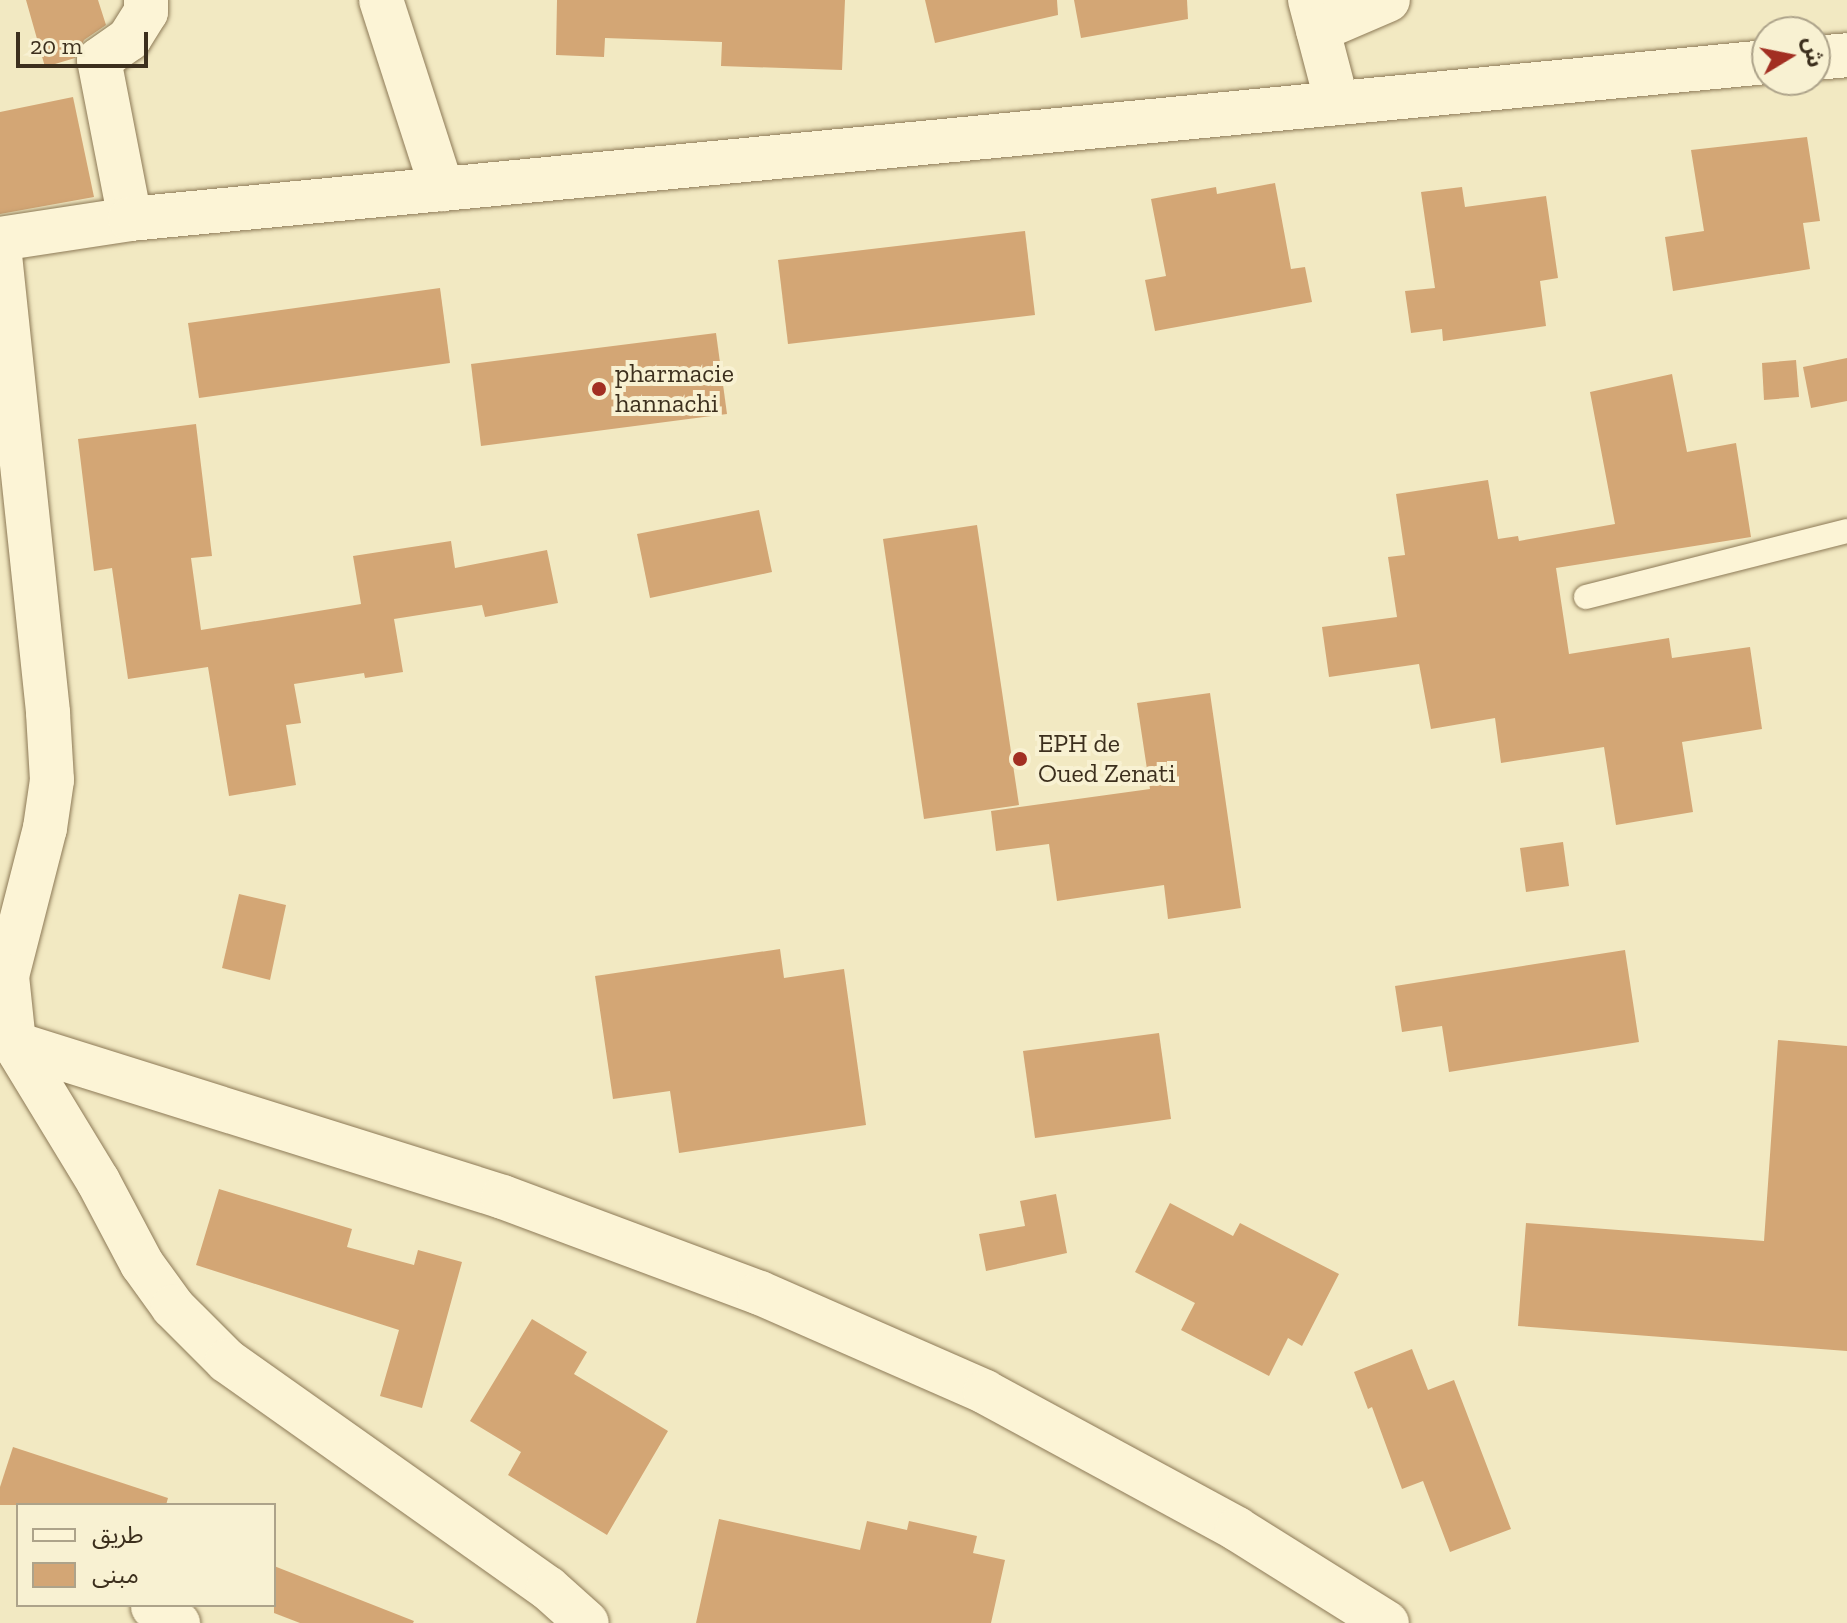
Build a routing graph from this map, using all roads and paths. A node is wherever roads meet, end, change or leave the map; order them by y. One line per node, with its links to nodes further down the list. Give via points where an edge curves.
1 (146, 0): 8 (street, via 146,12 129,39 99,60)
2 (381, 0): 7 (street)
3 (1388, 0): 4 (street)
4 (1314, 15): 6 (street)
5 (1751, 64): 6 (street)
6 (1337, 103): 7 (street)
7 (442, 189): 8 (street)
8 (130, 219): 9 (street)
9 (0, 239)
10 (0, 255): 13 (street, via 52,780 7,976)
11 (1847, 531): 12 (lane)
12 (1586, 597)
13 (7, 1041): 14 (street, via 98,1181 142,1264 195,1329 227,1361 548,1588); 15 (street, via 503,1197 760,1293 985,1392 1237,1529)
14 (587, 1623)
15 (1387, 1623)

